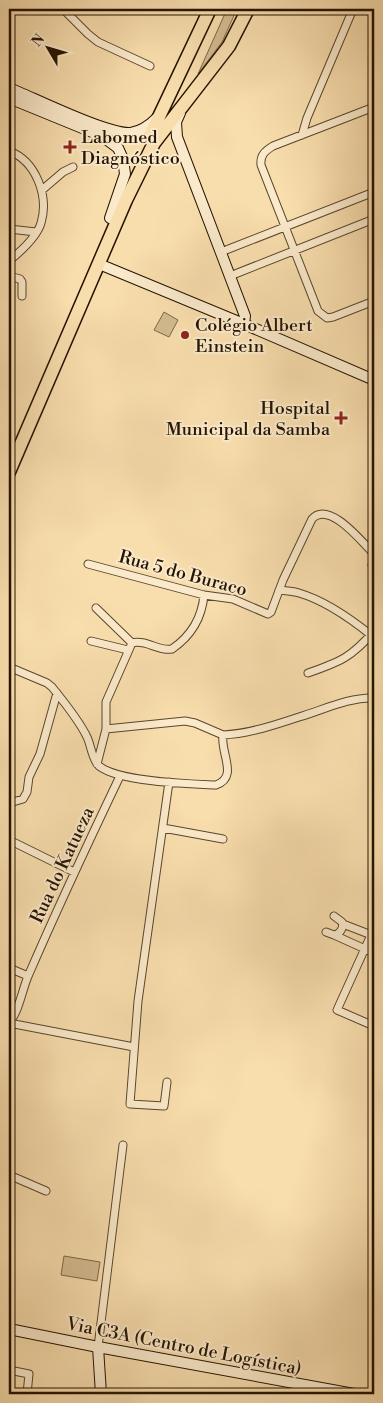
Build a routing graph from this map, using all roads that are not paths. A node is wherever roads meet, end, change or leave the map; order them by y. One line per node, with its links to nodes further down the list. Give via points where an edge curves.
1 (18, 9): 6 (street)
2 (63, 9): 7 (street, via 98,42)
3 (210, 9): 11 (highway)
4 (248, 9): 9 (highway, via 229,46)
5 (353, 9): 13 (street)
6 (9, 12)
7 (150, 66)
8 (9, 88): 11 (street, via 98,126 124,133 147,128)
9 (192, 94): 24 (street, via 176,122 177,137); 26 (highway, via 154,143)
10 (9, 98): 18 (street, via 102,136 114,144 121,152 125,166)
11 (166, 106): 18 (highway)
12 (374, 107): 13 (street)
13 (302, 135): 20 (street, via 267,149 261,160)
14 (9, 151): 16 (street, via 28,165)
15 (73, 167): 16 (street)
16 (42, 190): 22 (street, via 41,224)
17 (374, 192): 20 (street)
18 (118, 199): 35 (highway)
19 (374, 218): 23 (street)
20 (285, 227): 23 (street); 24 (street)
21 (9, 229): 22 (street)
22 (36, 232): 25 (street, via 28,245)
23 (294, 250): 28 (street); 31 (street, via 322,315 332,317)
24 (222, 252): 28 (street)
25 (9, 261)
26 (99, 264): 33 (street); 36 (highway)
27 (9, 276): 29 (street, via 22,282)
28 (230, 276): 33 (street, via 245,316)
29 (22, 296)
30 (374, 301): 31 (street)
31 (366, 304): 32 (street)
32 (374, 307)
33 (244, 324): 34 (street)
34 (374, 380)
35 (9, 452)
36 (9, 472)
37 (374, 554): 39 (street, via 341,521 318,514 312,519)
38 (88, 564): 40 (street, Rua 5 do Buraco)
39 (279, 590): 40 (street, Rua 5 do Buraco, via 270,613 233,599); 42 (street, via 299,593 321,603)
40 (204, 595): 44 (street, via 197,622 172,648)
41 (96, 608): 44 (street)
42 (373, 633): 47 (street, via 346,658)
43 (90, 641): 45 (street)
44 (132, 643): 45 (street)
45 (128, 650): 50 (street, via 106,702)
46 (9, 667): 48 (street, via 47,683)
47 (308, 673)
48 (57, 693): 52 (street, via 84,732); 55 (street, via 27,792 23,798)
49 (374, 698): 51 (street, via 332,706 265,728)
50 (106, 729): 51 (street, via 185,721); 52 (street)
51 (223, 735): 54 (street, via 228,772 222,783)
52 (97, 764): 53 (street)
53 (120, 776): 54 (street); 59 (street, Rua do Katueza)
54 (169, 782): 56 (street)
55 (13, 802)
56 (163, 828): 57 (street); 71 (street)
57 (223, 839)
58 (9, 840): 59 (street)
59 (74, 872): 68 (street, Rua do Katueza)
60 (334, 916): 61 (street)
61 (343, 924): 63 (street, via 339,934); 64 (street)
62 (326, 932): 63 (street)
63 (334, 936): 65 (street)
64 (372, 936): 65 (street)
65 (365, 948): 66 (street); 70 (street, via 337,1010)
66 (374, 953)
67 (9, 968): 68 (street)
68 (28, 976): 69 (street, Rua do Katueza)
69 (9, 1023): 71 (street, Rua do Katueza)
70 (374, 1026)
71 (134, 1047): 74 (street, via 130,1104 164,1106)
72 (9, 1052): 73 (street)
73 (9, 1076)
74 (167, 1082)
75 (123, 1145): 79 (street)
76 (9, 1175): 77 (street)
77 (46, 1191)
78 (9, 1329): 79 (street, Via C3A (Centro de Logística))
79 (98, 1347): 82 (street); 83 (street, Via C3A (Centro de Logística))
80 (9, 1370): 81 (street, via 29,1374)
81 (27, 1394)
82 (101, 1394)
83 (354, 1394)

